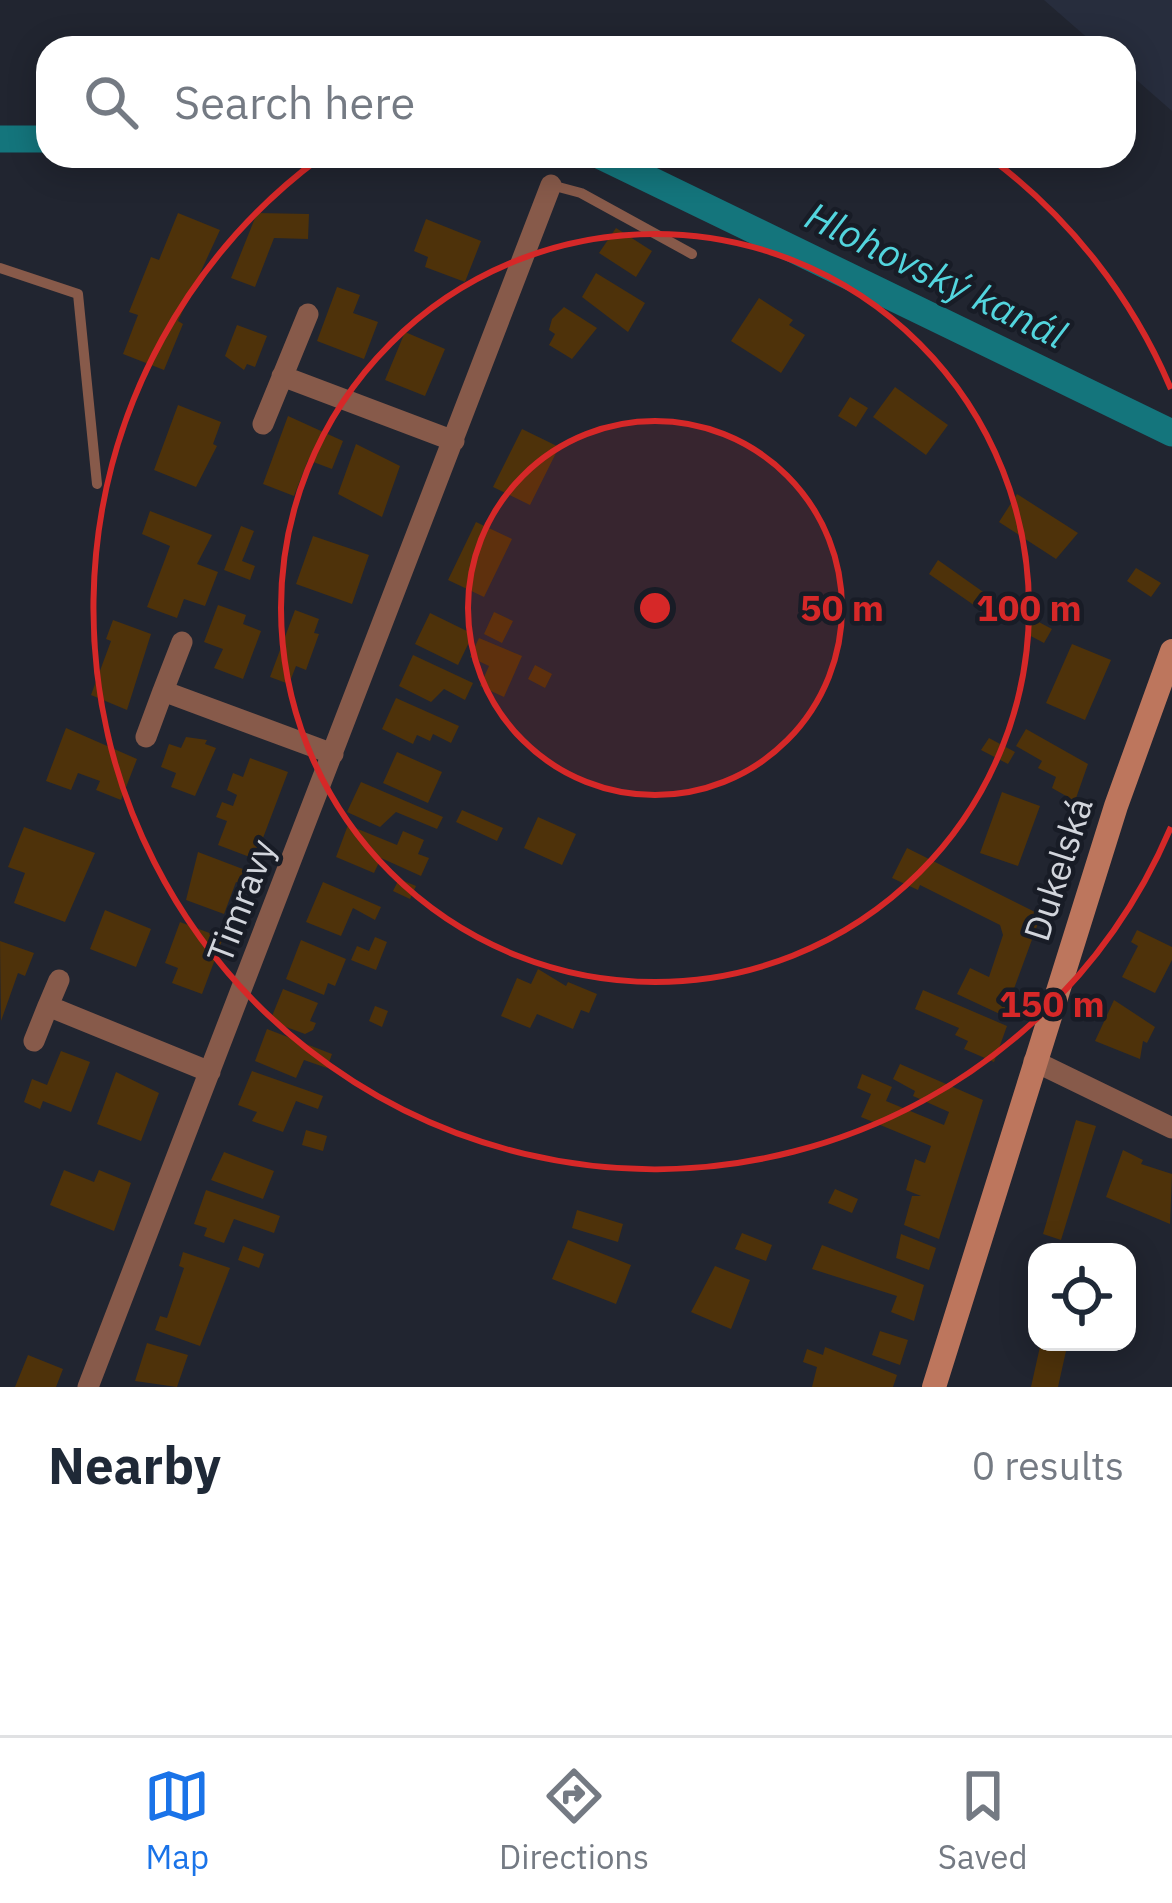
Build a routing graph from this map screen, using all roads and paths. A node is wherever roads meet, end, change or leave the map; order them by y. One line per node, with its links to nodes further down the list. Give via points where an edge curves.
1 (551, 185): 2 (lane); 7 (street, Timravy)
2 (692, 254)
3 (0, 268): 8 (lane, via 78,294)
4 (308, 314): 5 (street)
5 (282, 376): 6 (street); 7 (street)
6 (262, 424)
7 (454, 441): 13 (street, Timravy)
8 (97, 484)
9 (182, 642): 11 (street)
10 (1172, 651): 17 (main road, Dukelská)
11 (163, 692): 12 (street); 13 (street)
12 (146, 737)
13 (333, 754): 18 (street, Timravy)
14 (59, 980): 15 (street)
15 (49, 1006): 16 (street); 18 (street)
16 (34, 1041)
17 (1034, 1060): 19 (street); 21 (main road, Dukelská)
18 (210, 1072): 20 (street, Timravy)
19 (1172, 1128)
20 (88, 1387)
21 (934, 1387)

